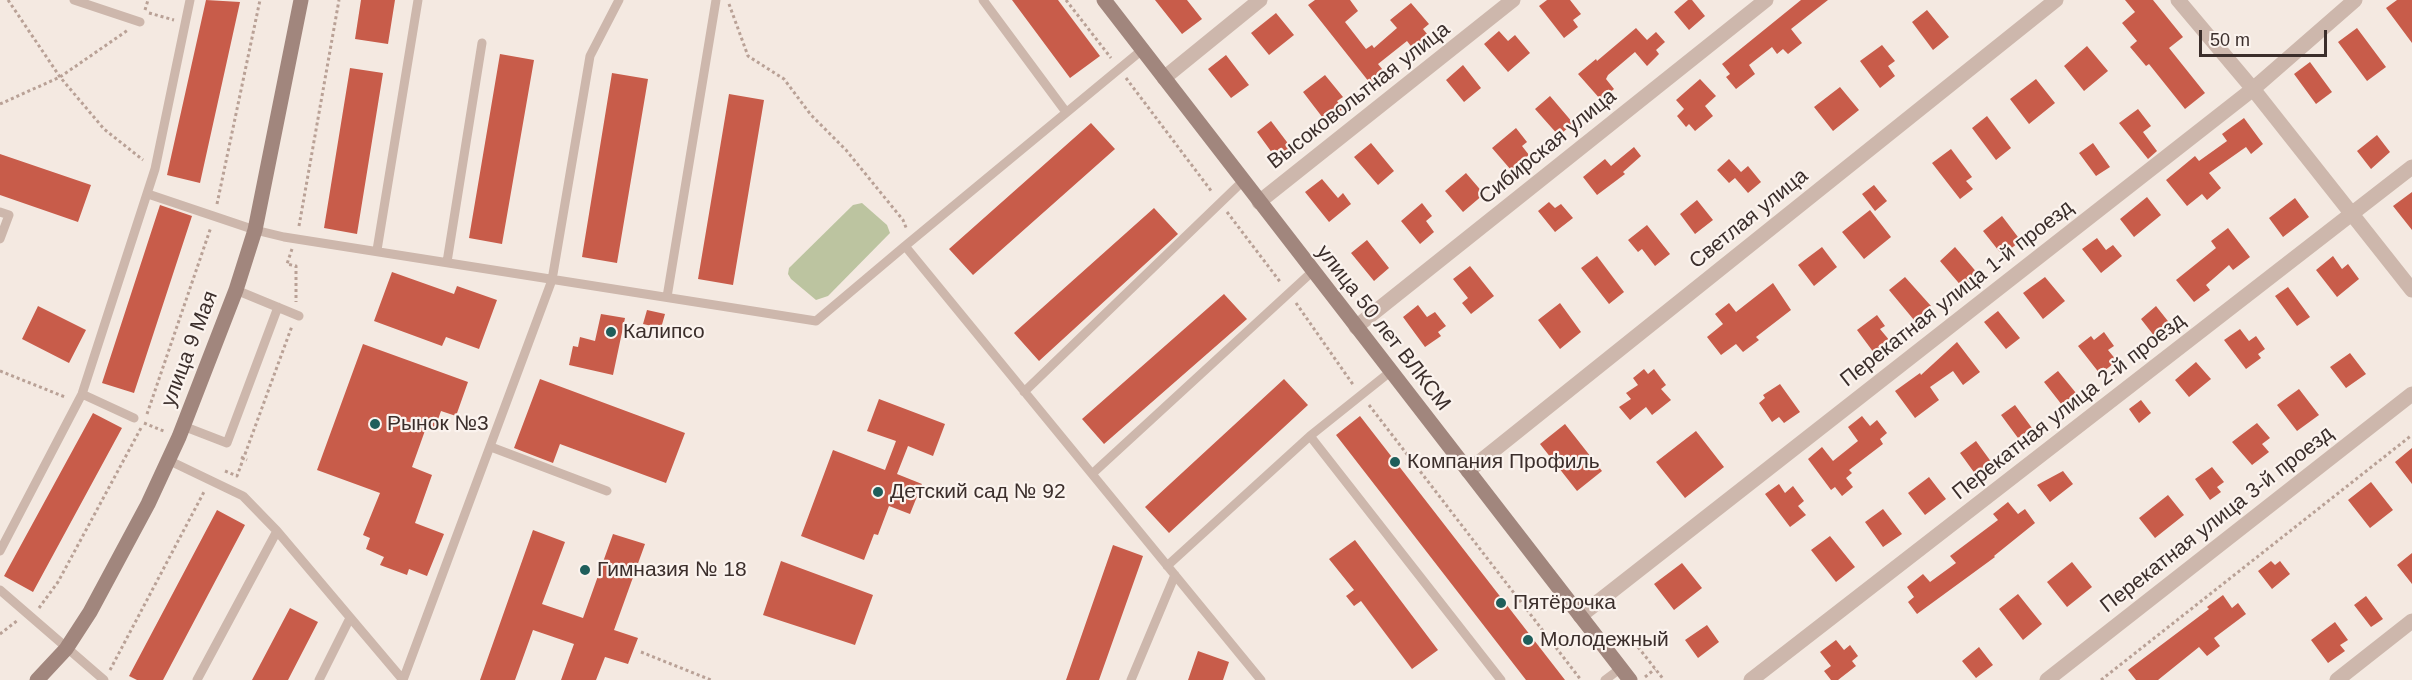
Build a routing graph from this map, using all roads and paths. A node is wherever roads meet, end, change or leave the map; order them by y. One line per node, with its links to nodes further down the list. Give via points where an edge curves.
1 (8, 0): 23 (path)
2 (74, 0): 19 (lane)
3 (190, 0): 20 (lane)
4 (260, 0): 35 (path)
5 (301, 0): 36 (main road, улица 9 Мая)
6 (418, 0): 39 (lane)
7 (619, 0): 42 (lane, via 590,56)
8 (716, 0): 45 (lane)
9 (727, 0): 38 (path, via 748,56 784,79 811,115 846,150 903,219 908,234)
10 (983, 0): 27 (lane)
11 (1104, 0): 22 (main road, улица 50 лет ВЛКСМ)
12 (1260, 0): 24 (street)
13 (1513, 0): 32 (street, Высоковольтная улица)
14 (1766, 0): 48 (street, Сибирская улица)
15 (2056, 0): 63 (street, Светлая улица)
16 (2178, 0): 25 (street)
17 (2355, 0): 25 (street, Перекатная улица 1-й проезд)
18 (144, 11): 20 (path)
19 (140, 22): 23 (path)
20 (187, 24): 29 (lane)
21 (482, 43): 40 (lane)
22 (1142, 50): 24 (main road, улица 50 лет ВЛКСМ); 27 (lane)
23 (60, 76): 26 (path); 29 (path, via 104,129)
24 (1164, 78): 30 (main road, улица 50 лет ВЛКСМ)
25 (2253, 89): 34 (street); 73 (street, Перекатная улица 1-й проезд)
26 (0, 104)
27 (1066, 112): 38 (lane)
28 (2412, 167): 34 (street, Перекатная улица 2-й проезд)
29 (155, 168): 31 (lane)
30 (1243, 181): 32 (main road, улица 50 лет ВЛКСМ); 51 (lane)
31 (148, 194): 35 (lane); 54 (lane)
32 (1259, 202): 41 (main road, улица 50 лет ВЛКСМ)
33 (0, 212): 37 (lane, via 9,215)
34 (2351, 213): 44 (street); 97 (street, Перекатная улица 2-й проезд)
35 (215, 217): 36 (lane); 72 (path, via 129,455 58,582)
36 (255, 230): 39 (lane); 43 (main road, улица 9 Мая)
37 (0, 239)
38 (905, 246): 45 (lane, via 816,321); 51 (lane)
39 (377, 250): 40 (lane)
40 (447, 262): 42 (lane)
41 (1312, 271): 48 (main road, улица 50 лет ВЛКСМ); 64 (lane)
42 (552, 280): 45 (lane); 59 (lane)
43 (236, 290): 46 (lane); 56 (main road, улица 9 Мая)
44 (2412, 291)
45 (667, 297)
46 (278, 307): 47 (lane); 56 (lane, via 227,443)
47 (299, 316)
48 (1356, 327): 50 (main road, улица 50 лет ВЛКСМ)
49 (0, 371): 54 (path)
50 (1390, 372): 53 (lane); 63 (main road, улица 50 лет ВЛКСМ)
51 (1024, 392): 64 (lane)
52 (2412, 394): 98 (street, Перекатная улица 3-й проезд)
53 (1362, 396): 58 (lane); 93 (path)
54 (80, 398): 55 (lane); 68 (lane)
55 (134, 418)
56 (183, 426): 61 (main road, улица 9 Мая)
57 (2412, 435): 99 (path)
58 (1310, 436): 69 (lane); 92 (lane)
59 (491, 447): 66 (lane); 87 (lane)
60 (241, 457): 62 (path)
61 (168, 460): 65 (lane); 78 (main road, улица 9 Мая, via 148,504)
62 (247, 460)
63 (1468, 471): 73 (main road, улица 50 лет ВЛКСМ)
64 (1092, 474): 69 (lane)
65 (211, 479): 67 (lane, via 243,496); 84 (path)
66 (607, 491)
67 (277, 531): 74 (lane); 85 (lane)
68 (0, 551)
69 (1167, 566): 70 (lane)
70 (1175, 575): 80 (lane); 89 (lane)
71 (0, 590): 72 (lane)
72 (30, 614): 76 (path); 78 (lane)
73 (1580, 616): 82 (main road, улица 50 лет ВЛКСМ)
74 (350, 618): 86 (lane); 87 (lane)
75 (2412, 621): 100 (street)
76 (0, 634)
77 (1638, 647): 81 (path)
78 (66, 649): 83 (main road, улица 9 Мая); 84 (lane)
79 (641, 652): 88 (path)
80 (1252, 669): 90 (lane); 91 (lane)
81 (1655, 669): 95 (path); 96 (path)
82 (1625, 674): 94 (lane)
83 (37, 680)
84 (105, 680)
85 (197, 680)
86 (318, 680)
87 (403, 680)
88 (711, 680)
89 (1131, 680)
90 (1247, 680)
91 (1261, 680)
92 (1501, 680)
93 (1581, 680)
94 (1605, 680)
95 (1641, 680)
96 (1664, 680)
97 (1751, 680)
98 (2047, 680)
99 (2101, 680)
100 (2337, 680)

